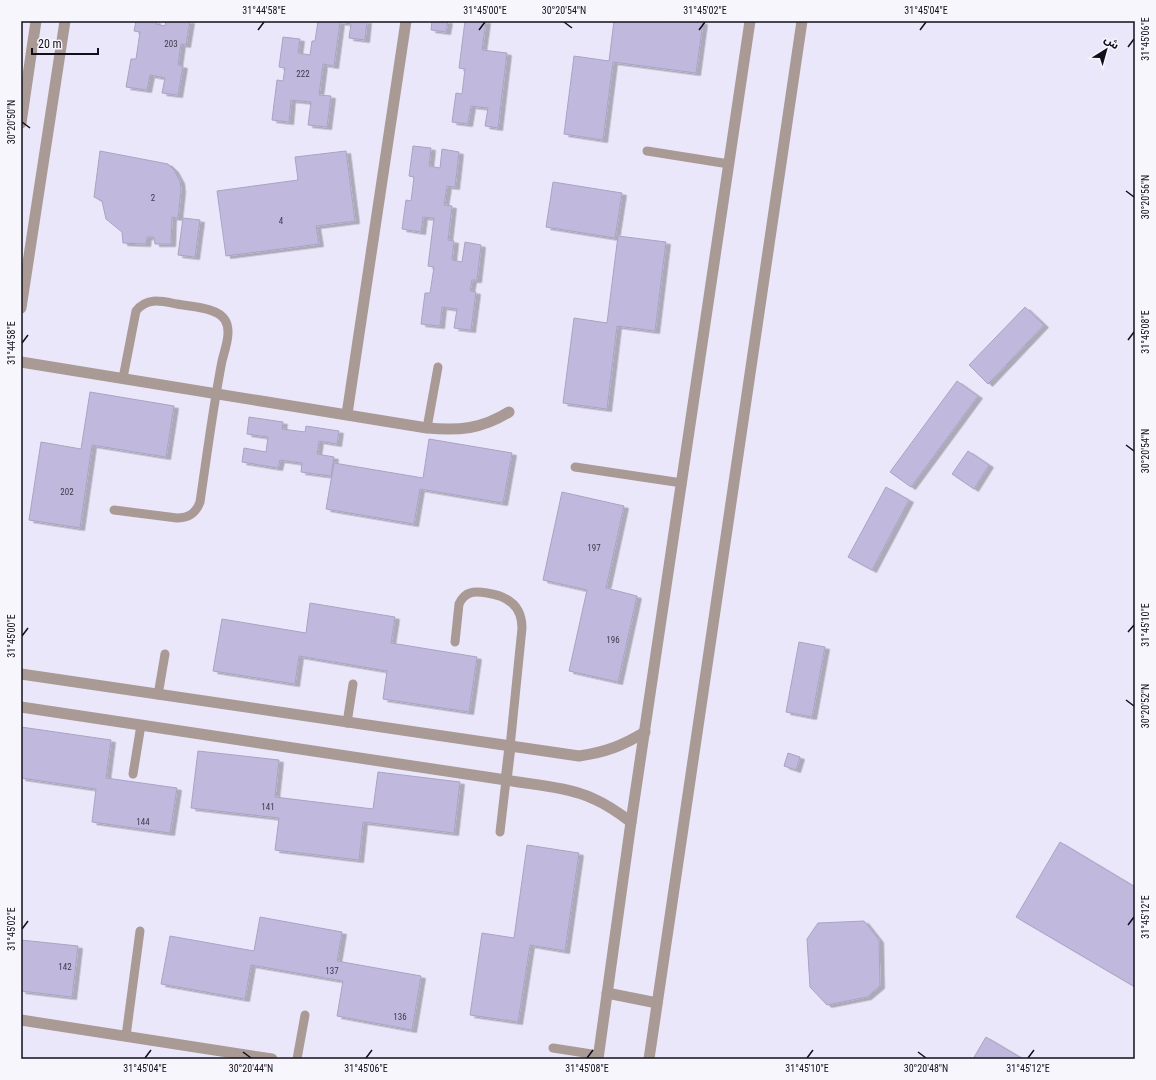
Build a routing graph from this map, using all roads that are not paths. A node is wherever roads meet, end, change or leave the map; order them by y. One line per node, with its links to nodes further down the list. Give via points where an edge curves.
1 (36, 21): 6 (street)
2 (65, 21): 9 (street)
3 (406, 21): 15 (street)
4 (750, 21): 8 (street)
5 (802, 21): 36 (street)
6 (21, 124)
7 (646, 151): 8 (lane)
8 (729, 164): 18 (street)
9 (21, 308)
10 (21, 362): 12 (street)
11 (438, 367): 16 (lane)
12 (124, 378): 13 (street); 13 (lane, via 136,311 148,301 160,301 215,312 225,320 228,332)
13 (216, 393): 15 (street); 19 (lane, via 197,509 184,518)
14 (509, 412): 16 (street, via 490,423 470,428)
15 (347, 414): 16 (street)
16 (427, 428)
17 (575, 467): 18 (lane)
18 (682, 483): 28 (street)
19 (114, 510)
20 (454, 642): 29 (lane, via 459,604 470,592 500,595 517,608 522,628)
21 (165, 654): 24 (lane)
22 (21, 674): 24 (street)
23 (353, 684): 26 (lane)
24 (158, 695): 26 (street)
25 (21, 707): 27 (street)
26 (347, 723): 29 (street)
27 (141, 725): 30 (lane); 31 (street)
28 (645, 732): 29 (street, via 624,745 602,753 579,756); 32 (street)
29 (510, 747): 31 (street)
30 (133, 774)
31 (506, 780): 32 (street, via 593,798 613,808); 33 (lane)
32 (631, 822): 35 (street)
33 (500, 832)
34 (140, 931): 39 (lane)
35 (607, 993): 36 (street); 42 (street)
36 (657, 1003): 45 (street)
37 (305, 1015): 44 (lane)
38 (21, 1020): 39 (street)
39 (126, 1036): 41 (street)
40 (553, 1048): 42 (lane)
41 (249, 1057): 43 (street)
42 (598, 1057)
43 (272, 1059)
44 (297, 1059)
45 (649, 1059)

